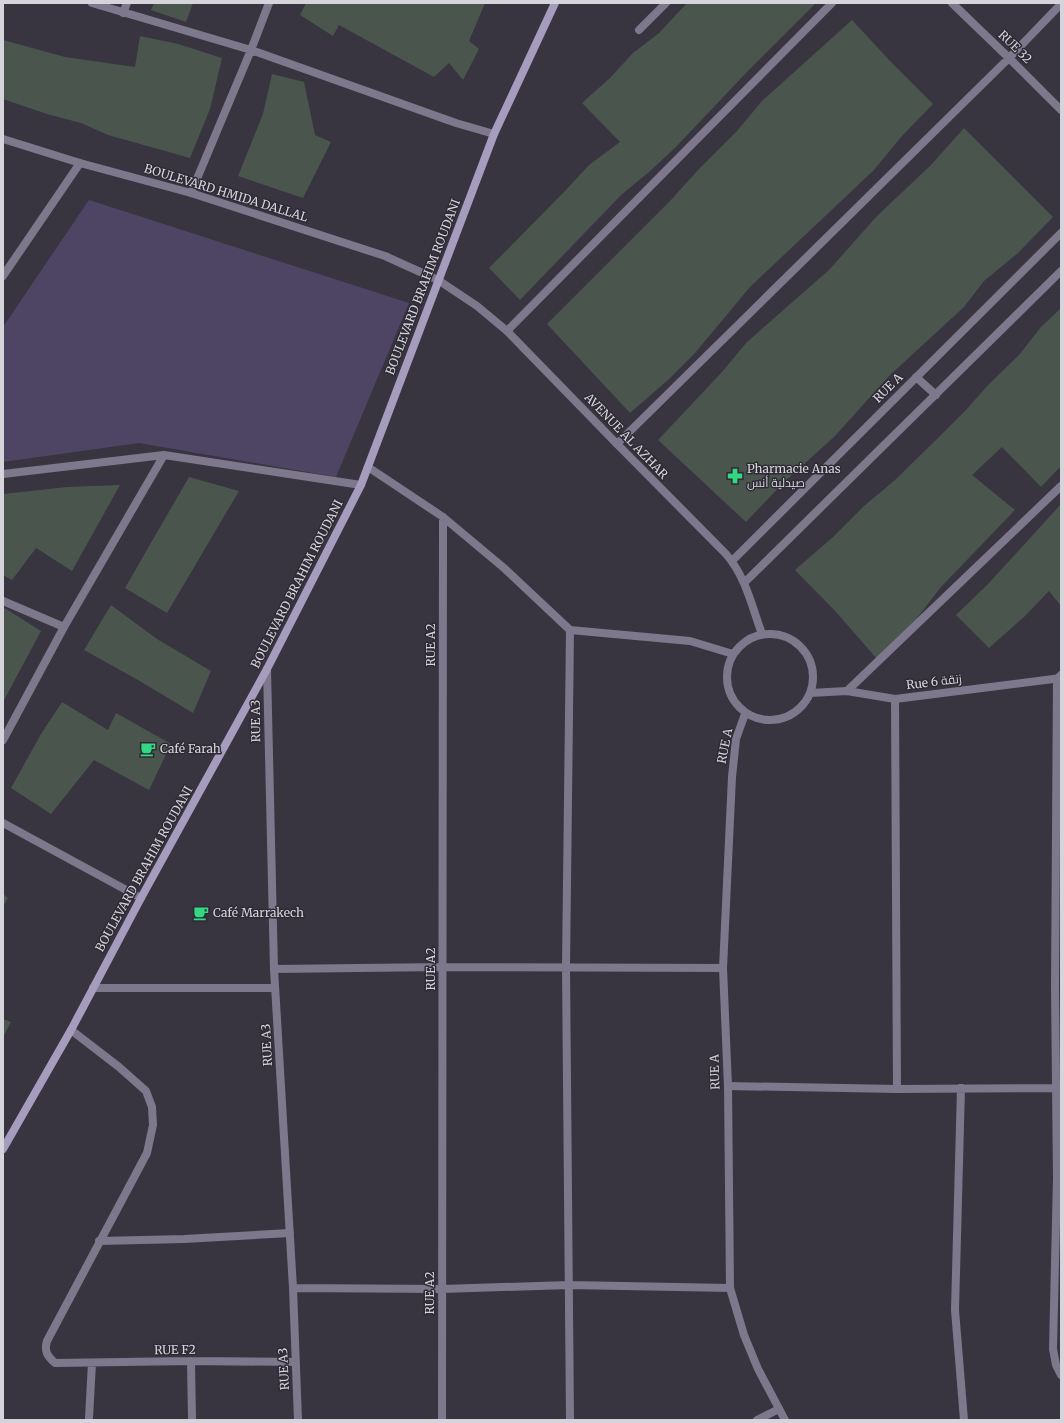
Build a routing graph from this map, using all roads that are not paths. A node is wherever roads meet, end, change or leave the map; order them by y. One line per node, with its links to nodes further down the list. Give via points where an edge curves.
1 (92, 3): 9 (street)
2 (127, 3): 9 (street)
3 (269, 3): 11 (street)
4 (555, 3): 14 (main road, BOULEVARD BRAHIM ROUDANI)
5 (666, 3): 10 (street)
6 (832, 3): 22 (street)
7 (952, 3): 12 (street, RUE 32)
8 (1061, 4): 12 (street)
9 (123, 13): 11 (street)
10 (639, 30)
11 (251, 50): 14 (street, via 456,123); 17 (street)
12 (1009, 58): 13 (street, RUE 32); 25 (street)
13 (1061, 110)
14 (494, 134): 21 (main road, BOULEVARD BRAHIM ROUDANI)
15 (3, 139): 16 (street, BOULEVARD HMIDA DALLAL)
16 (80, 163): 17 (street, BOULEVARD HMIDA DALLAL); 20 (street)
17 (191, 193): 21 (street, BOULEVARD HMIDA DALLAL, via 385,256)
18 (1061, 233): 23 (street, RUE A)
19 (1061, 271): 24 (street)
20 (3, 276)
21 (438, 280): 22 (street, AVENUE AL AZHAR); 27 (main road, BOULEVARD BRAHIM ROUDANI)
22 (507, 330): 25 (street, AVENUE AL AZHAR)
23 (916, 378): 24 (street); 32 (street, RUE A)
24 (936, 395): 33 (street)
25 (617, 444): 32 (street, AVENUE AL AZHAR)
26 (164, 455): 28 (street); 29 (street); 35 (street)
27 (368, 467): 29 (main road, BOULEVARD BRAHIM ROUDANI); 31 (street)
28 (3, 474)
29 (361, 485): 39 (main road, BOULEVARD BRAHIM ROUDANI)
30 (1061, 486): 41 (street)
31 (443, 517): 36 (street, via 504,568); 49 (street, RUE A2)
32 (732, 561): 33 (street, AVENUE AL AZHAR)
33 (744, 583): 37 (street, AVENUE AL AZHAR)
34 (3, 601): 35 (street)
35 (64, 627): 45 (street)
36 (570, 630): 38 (street, via 690,641); 50 (street)
37 (762, 634): 38 (street, via 751,638); 42 (street, via 777,634 792,640 803,650 811,663 813,678)
38 (733, 654): 44 (street, via 726,680 735,705)
39 (267, 669): 48 (main road, BOULEVARD BRAHIM ROUDANI); 52 (street, RUE A3)
40 (1060, 677): 43 (street, Rue 6 زنقة); 46 (street)
41 (847, 691): 42 (street, Rue 6 زنقة); 43 (street, Rue 6 زنقة)
42 (810, 693): 44 (street, via 804,705 783,719 770,721)
43 (895, 699): 60 (street)
44 (745, 714): 51 (street, RUE A, via 736,739 732,777)
45 (3, 740)
46 (1058, 808): 53 (street)
47 (3, 823): 48 (street)
48 (141, 898): 54 (main road, BOULEVARD BRAHIM ROUDANI)
49 (443, 967): 50 (street); 52 (street); 68 (street, RUE A2)
50 (566, 967): 51 (street); 65 (street)
51 (723, 968): 57 (street, RUE A)
52 (274, 969): 55 (street, RUE A3)
53 (1058, 987): 59 (street)
54 (93, 988): 55 (street); 56 (main road, BOULEVARD BRAHIM ROUDANI)
55 (275, 988): 63 (street, RUE A3)
56 (71, 1030): 61 (main road, BOULEVARD BRAHIM ROUDANI); 64 (street, via 146,1091 152,1107 153,1125 147,1154)
57 (728, 1086): 60 (street); 67 (street, RUE A)
58 (961, 1088): 59 (street); 60 (street); 81 (street, via 955,1310)
59 (1057, 1088): 62 (street)
60 (897, 1089)
61 (3, 1149)
62 (1059, 1178): 72 (street, via 1053,1349)
63 (290, 1233): 64 (street); 66 (street, RUE A3)
64 (100, 1241): 71 (street, RUE F2, via 45,1347 46,1353 55,1363)
65 (569, 1285): 67 (street); 68 (street); 78 (street)
66 (293, 1288): 68 (street); 70 (street, RUE A3)
67 (730, 1288): 73 (street, RUE A, via 744,1335)
68 (442, 1289): 77 (street, RUE A2)
69 (191, 1361): 70 (street, RUE F2); 71 (street, RUE F2); 75 (street)
70 (295, 1362): 76 (street, RUE A3)
71 (92, 1363): 74 (street)
72 (1061, 1375)
73 (779, 1409): 79 (street); 80 (street, RUE A)
74 (89, 1418)
75 (192, 1420)
76 (298, 1420)
77 (442, 1420)
78 (570, 1420)
79 (757, 1420)
80 (785, 1420)
81 (964, 1420)

